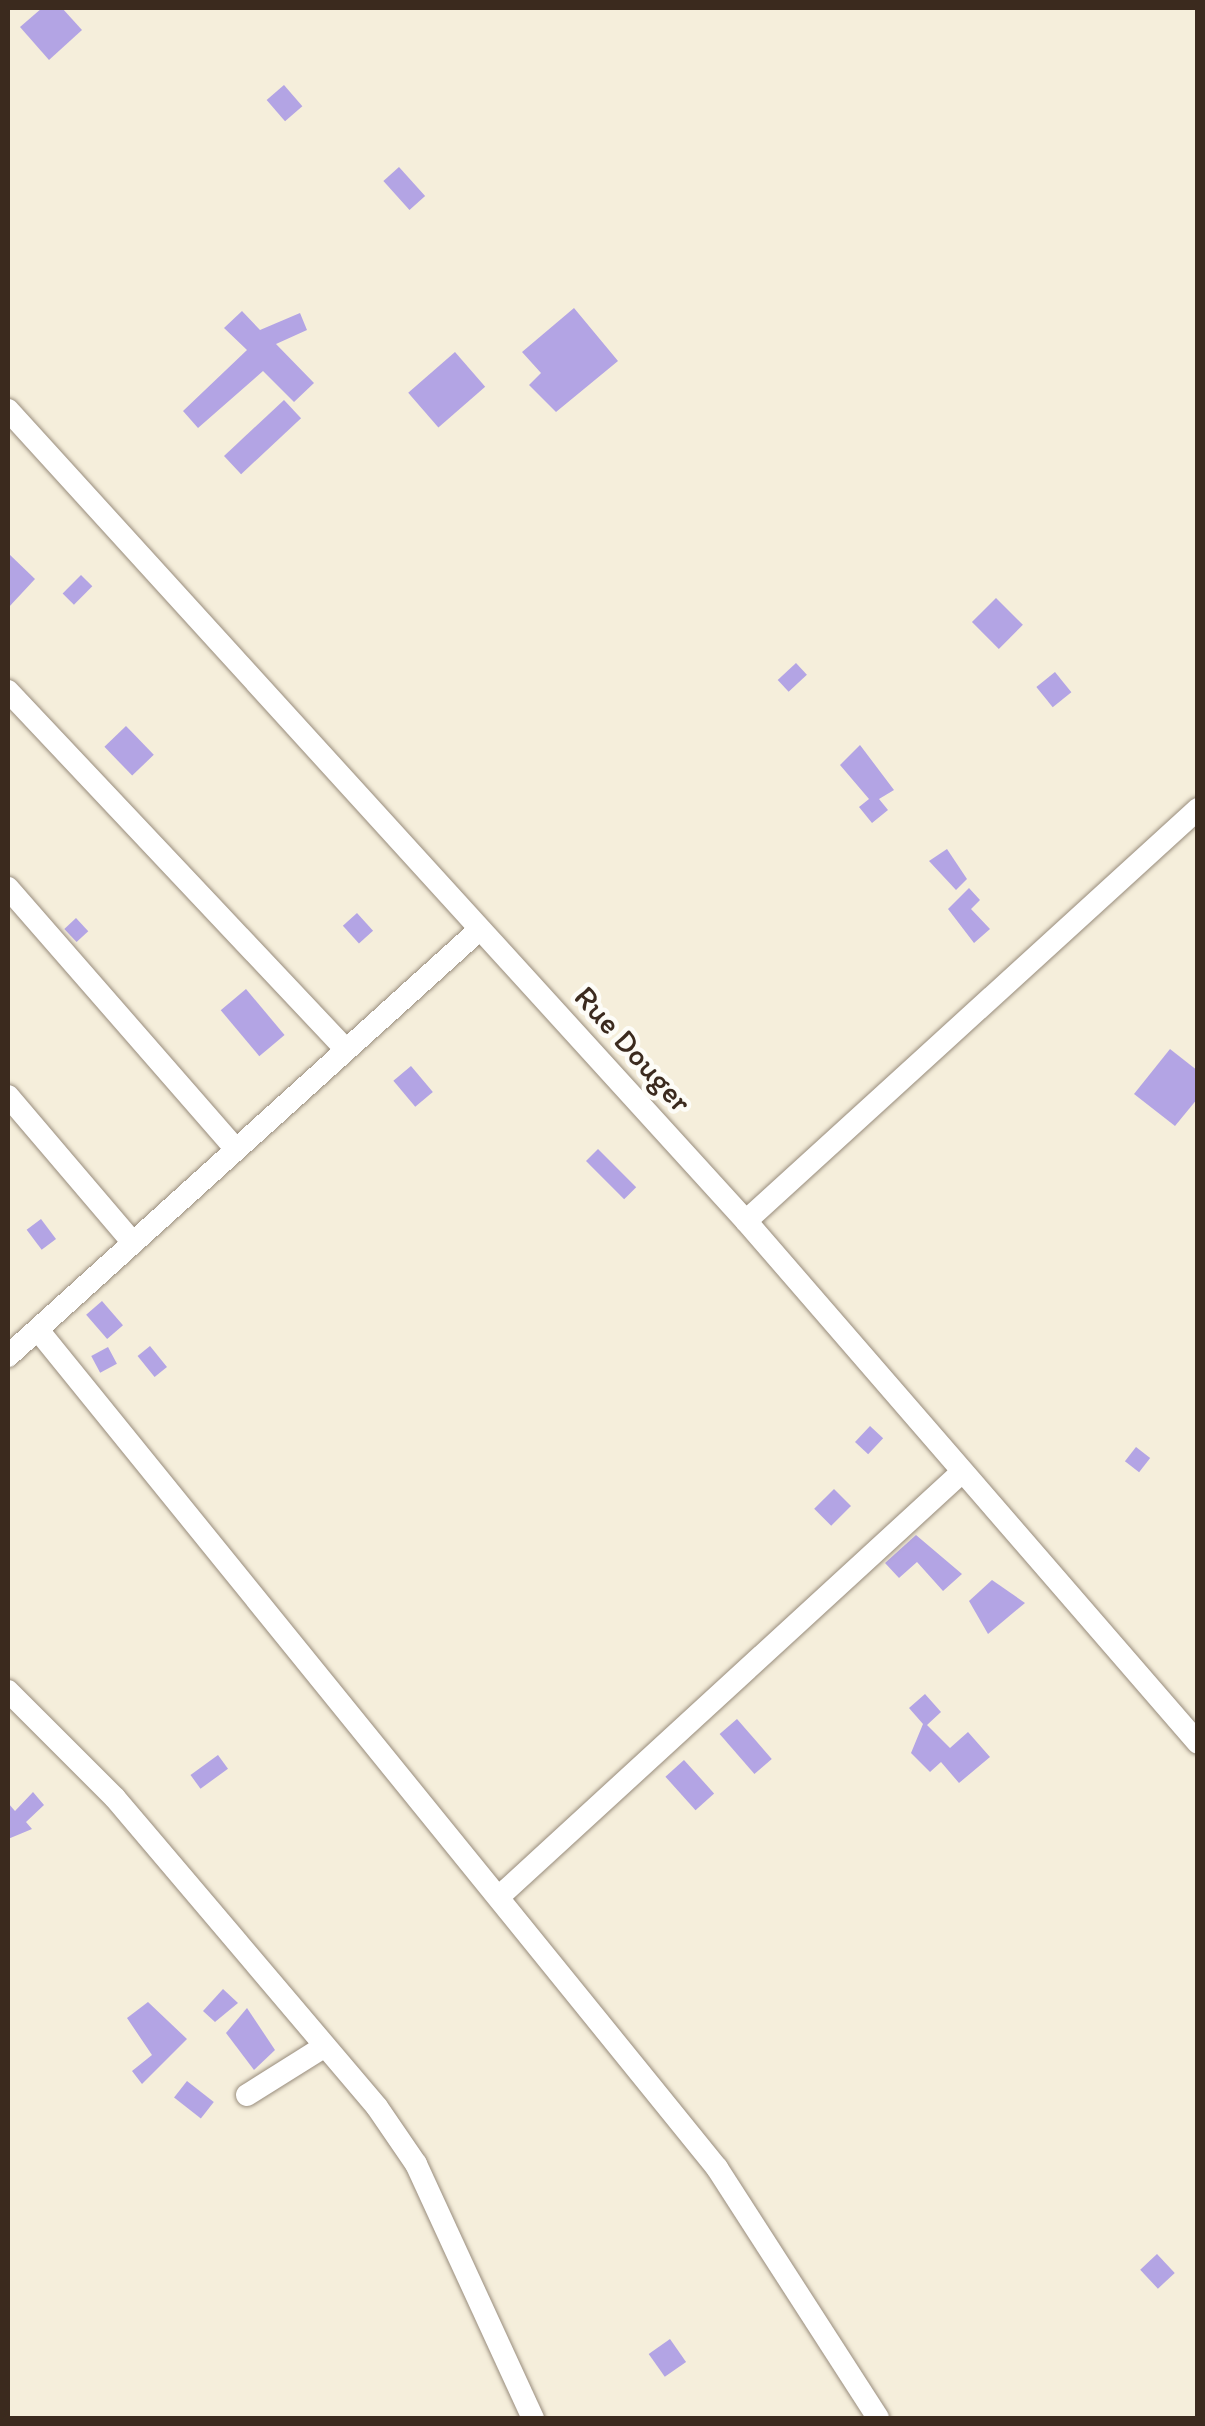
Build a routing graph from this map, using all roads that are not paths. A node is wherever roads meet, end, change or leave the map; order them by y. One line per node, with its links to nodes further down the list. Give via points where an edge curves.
1 (8, 410): 5 (street, Rue Douger)
2 (8, 691): 6 (street)
3 (1198, 809): 9 (street)
4 (8, 888): 8 (street)
5 (480, 929): 6 (street); 9 (street, Rue Douger)
6 (346, 1050): 8 (street)
7 (8, 1096): 10 (street)
8 (236, 1149): 10 (street)
9 (746, 1221): 13 (street, Rue Douger)
10 (133, 1243): 11 (street)
11 (38, 1330): 12 (street); 16 (street)
12 (8, 1356)
13 (962, 1472): 15 (street, Rue Douger); 16 (street)
14 (8, 1692): 17 (street, via 115,1798)
15 (1198, 1743)
16 (502, 1894): 20 (street, via 717,2168)
17 (325, 2046): 18 (street); 19 (street, via 416,2164)
18 (247, 2095)
19 (535, 2417)
20 (878, 2418)

